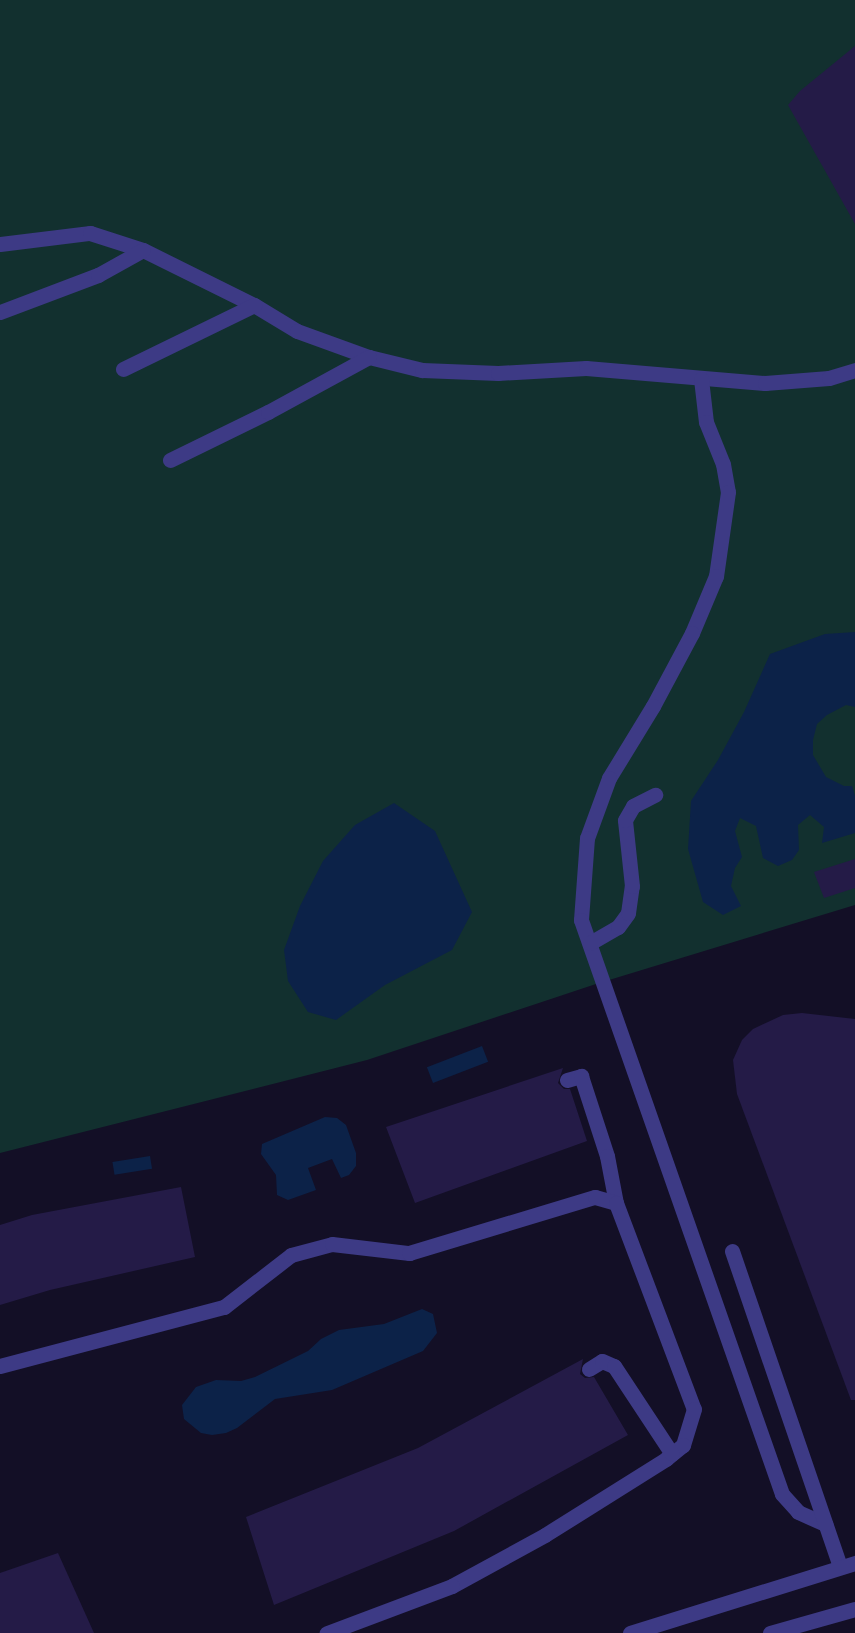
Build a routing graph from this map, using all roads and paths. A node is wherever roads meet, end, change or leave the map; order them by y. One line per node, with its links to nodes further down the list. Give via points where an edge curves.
1 (0, 244): 2 (street, via 90,233)
2 (143, 250): 3 (street); 4 (street, via 98,275)
3 (254, 305): 5 (street, via 297,331); 6 (street)
4 (0, 312)
5 (369, 357): 8 (street, via 422,370 498,374 586,368); 9 (street)
6 (123, 369)
7 (855, 370): 8 (street, via 829,378 765,383)
8 (701, 379): 11 (street, via 706,422 723,464 728,492 716,576 670,675 609,778 587,838 581,920)
9 (170, 460)
10 (655, 795): 11 (street, via 633,806 625,820 632,886 628,913 618,927)
11 (590, 943): 18 (street, via 782,1494 798,1512)
12 (567, 1080): 13 (street, via 581,1076 608,1156)
13 (616, 1203): 15 (street, via 595,1197 409,1254 332,1244 291,1256 224,1307); 17 (street, via 693,1409 682,1445)
14 (732, 1251): 18 (street)
15 (0, 1366)
16 (589, 1369): 17 (street, via 602,1361 614,1365)
17 (672, 1454): 21 (street, via 545,1535 452,1586)
18 (825, 1524): 19 (street)
19 (848, 1565): 22 (street)
20 (855, 1608): 23 (street)
21 (327, 1633)
22 (630, 1633)
23 (770, 1633)

